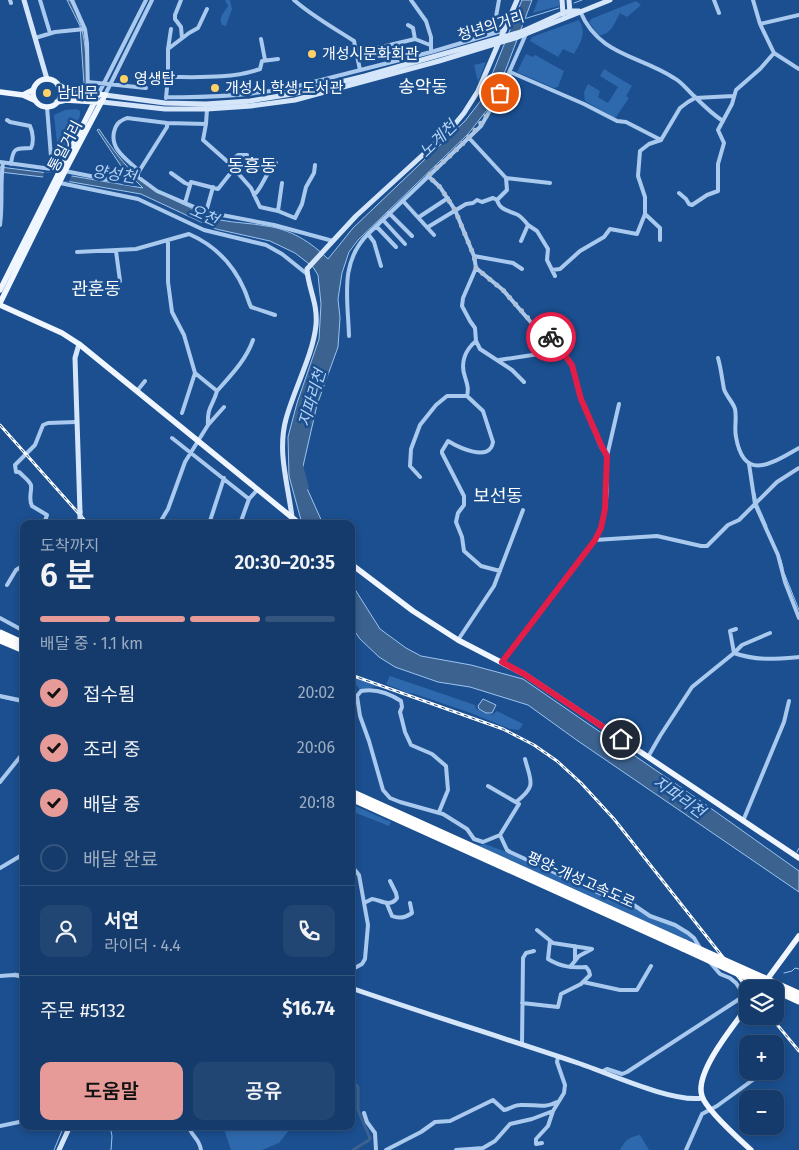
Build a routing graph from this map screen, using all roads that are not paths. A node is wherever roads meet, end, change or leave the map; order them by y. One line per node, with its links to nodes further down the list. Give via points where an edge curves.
1 (24, 0): 30 (main road)
2 (40, 0): 27 (street)
3 (72, 0): 25 (street)
4 (146, 0): 47 (street, 통일거리)
5 (152, 0): 48 (street, 통일거리)
6 (181, 0): 31 (street, via 175,19 181,27)
7 (294, 0): 37 (street, via 354,41)
8 (411, 0): 34 (street, via 426,21)
9 (499, 0): 26 (street)
10 (517, 0): 29 (main road)
11 (562, 0): 21 (main road)
12 (569, 0): 18 (main road)
13 (610, 0): 17 (main road, 청년의거리)
14 (714, 0): 19 (street)
15 (754, 0): 22 (street)
16 (207, 10): 31 (street, via 198,28)
17 (580, 11): 18 (main road, 청년의거리); 59 (street, via 600,41 676,79)
18 (570, 13): 21 (main road, 청년의거리)
19 (719, 14)
20 (799, 15): 22 (street)
21 (562, 16): 28 (main road, 청년의거리)
22 (760, 24): 38 (street)
23 (408, 25): 33 (street, via 413,28)
24 (171, 29): 35 (street)
25 (83, 30): 27 (street); 46 (street)
26 (493, 33): 29 (street); 36 (street)
27 (50, 34): 30 (street)
28 (522, 34): 29 (main road, 청년의거리); 43 (street)
29 (503, 37): 64 (main road, 청년의거리, via 292,94 241,102); 66 (main road, 청년의거리, via 401,71 295,100); 118 (main road, via 478,91 458,121)
30 (35, 38): 45 (main road)
31 (182, 38): 35 (street)
32 (261, 39): 40 (street)
33 (415, 39): 34 (street); 37 (street)
34 (430, 45): 36 (street)
35 (168, 50): 44 (street)
36 (432, 52): 41 (street)
37 (356, 53): 41 (street)
38 (774, 53): 42 (street); 57 (street)
39 (278, 59): 40 (street)
40 (265, 60): 44 (street, via 261,62 260,69 251,72)
41 (360, 70): 58 (street, via 290,88 250,94)
42 (799, 70)
43 (510, 72): 71 (street, via 493,108); 72 (street)
44 (168, 77): 58 (street)
45 (47, 79): 49 (main road); 51 (main road, via 40,81)
46 (88, 82): 47 (street); 53 (street)
47 (104, 84): 48 (street); 54 (street, 통일거리)
48 (110, 84): 50 (street); 56 (street, 통일거리)
49 (58, 85): 53 (main road, 청년의거리); 61 (main road)
50 (146, 88)
51 (33, 90): 55 (main road); 60 (main road)
52 (0, 92): 55 (main road)
53 (88, 94): 54 (main road, 청년의거리)
54 (98, 94): 56 (main road, 청년의거리); 62 (main road, 통일거리)
55 (23, 95): 60 (main road)
56 (105, 96): 63 (main road, 통일거리); 64 (main road, 청년의거리)
57 (733, 96): 59 (street); 68 (street)
58 (166, 97): 64 (street)
59 (695, 98): 68 (street); 72 (street, via 680,108)
60 (34, 100): 65 (main road)
61 (57, 102): 62 (main road, 청년의거리); 65 (main road)
62 (94, 102): 63 (main road, 청년의거리); 81 (main road, 통일거리)
63 (102, 102): 66 (main road, 청년의거리, via 165,109); 81 (main road, 통일거리)
64 (165, 103)
65 (47, 107): 79 (street)
66 (207, 109): 70 (street)
67 (7, 120): 77 (street, via 32,129 31,148 15,150)
68 (723, 120): 94 (street, via 718,130 724,143 718,164 718,192 692,205)
69 (167, 122): 70 (street); 82 (street); 82 (street, via 127,118 116,125 116,150)
70 (206, 124): 74 (street, via 203,140)
71 (469, 138): 85 (street); 86 (street)
72 (661, 140): 104 (street, via 645,146 638,155)
73 (247, 155): 74 (street, via 238,154)
74 (229, 162): 80 (street)
75 (276, 163): 95 (street)
76 (2, 164): 77 (street); 83 (street)
77 (11, 164): 79 (street)
78 (315, 165): 101 (street, via 295,218)
79 (52, 169): 81 (street)
80 (233, 170): 93 (street, via 218,189); 95 (street)
81 (62, 171): 87 (street); 89 (main road, 통일거리); 132 (main road, 통일거리)
82 (139, 171): 99 (street, via 138,177)
83 (1, 173): 88 (street)
84 (171, 174): 92 (street)
85 (428, 176): 96 (street); 98 (street)
86 (506, 178): 91 (street); 97 (street, via 507,190)
87 (115, 181)
88 (1, 183): 107 (street)
89 (60, 183): 109 (street, via 138,199); 133 (main road, 통일거리)
90 (282, 183): 101 (street)
91 (550, 183)
92 (190, 185): 93 (street, via 191,182); 99 (street)
93 (214, 187): 102 (street)
94 (678, 193)
95 (254, 195): 101 (street, via 260,207)
96 (448, 198): 100 (street); 105 (street)
97 (497, 200): 100 (street, via 477,200); 108 (street, via 502,209 517,214)
98 (403, 201): 103 (street); 105 (street)
99 (185, 203): 102 (street)
100 (455, 210): 111 (street); 124 (street)
101 (278, 211)
102 (206, 212): 118 (street)
103 (390, 213): 106 (street); 114 (street)
104 (645, 214): 117 (street, via 660,228); 128 (street, via 637,234 610,229 560,269)
105 (419, 218): 111 (street)
106 (383, 220): 110 (street); 120 (street)
107 (0, 225)
108 (528, 225): 119 (street); 128 (street, via 537,231 548,249 547,260)
109 (193, 226): 113 (street); 129 (street, via 270,246)
110 (376, 226): 112 (street); 121 (street)
111 (428, 227): 115 (street)
112 (369, 232): 125 (street); 135 (street, via 354,250 348,268)
113 (189, 234): 116 (street); 134 (street, via 224,258 237,275 251,307)
114 (412, 236)
115 (434, 236)
116 (168, 240): 122 (street); 142 (street, via 172,312 184,335)
117 (660, 240)
118 (333, 241): 129 (main road, via 309,265)
119 (521, 241)
120 (405, 244)
121 (396, 247)
122 (116, 251): 123 (street); 131 (street)
123 (78, 252)
124 (474, 256): 126 (street); 127 (street, via 513,263)
125 (381, 266)
126 (476, 268): 137 (street, via 462,306 476,328); 157 (street, via 503,290 535,326 544,330 572,365 581,399)
127 (522, 269)
128 (552, 270): 130 (street)
129 (307, 274): 166 (main road, via 314,294 316,324 283,437 283,467)
130 (555, 276)
131 (120, 281)
132 (0, 290)
133 (0, 304): 138 (main road)
134 (275, 315)
135 (349, 336)
136 (253, 340): 146 (street, via 243,360)
137 (476, 341): 141 (street, via 480,348); 147 (street, via 468,349 463,362)
138 (79, 344): 145 (main road); 151 (main road, via 75,358)
139 (539, 354): 141 (street)
140 (718, 358): 158 (street, via 724,390 735,408 740,454)
141 (499, 360): 144 (street)
142 (195, 373): 146 (street); 150 (street)
143 (145, 381): 145 (street)
144 (524, 382)
145 (137, 391): 154 (main road)
146 (218, 391): 152 (street, via 207,415)
147 (467, 396): 160 (street, via 444,398 420,425 411,449 410,466); 177 (street, via 486,415 492,446 489,451 480,453 462,449 448,441 442,453 464,496 464,506 456,522 464,551 481,566)
148 (619, 404): 157 (street)
149 (224, 407): 152 (street)
150 (182, 413)
151 (76, 422): 167 (street, via 43,425 35,445 16,465 16,472 20,472 31,486 32,506 47,515); 168 (main road, bridge)
152 (208, 425): 154 (street)
153 (172, 438): 156 (street)
154 (198, 441): 156 (street); 162 (main road)
155 (799, 448): 158 (street, via 770,464)
156 (190, 452): 161 (street); 169 (street)
157 (607, 456): 174 (street, via 605,509)
158 (749, 464): 164 (street)
159 (799, 468): 164 (street, via 777,482)
160 (420, 477)
161 (224, 478): 163 (street); 170 (street)
162 (258, 489): 163 (street); 166 (main road)
163 (250, 499): 171 (street)
164 (755, 504): 174 (street, via 705,546 657,536); 180 (street, via 778,555)
165 (523, 510): 177 (street)
166 (292, 517): 172 (street); 173 (main road)
167 (45, 520)
168 (80, 520)
169 (161, 520)
170 (210, 520)
171 (242, 520)
172 (293, 520)
173 (295, 520)
174 (595, 540): 190 (street)
175 (355, 567): 185 (main road)
176 (20, 568): 178 (street)
177 (500, 571): 185 (street, via 494,586)
178 (7, 585)
179 (0, 618): 181 (street)
180 (799, 618)
181 (20, 629)
182 (736, 629): 188 (street, via 730,632)
183 (770, 633): 188 (street, via 742,645)
184 (0, 635): 186 (highway); 187 (highway)
185 (458, 640): 190 (main road)
186 (20, 642)
187 (20, 648)
188 (734, 653): 189 (street, via 766,660); 196 (street, via 692,687)
189 (799, 657)
190 (502, 662): 196 (main road)
191 (0, 696): 193 (street)
192 (357, 696): 203 (street, via 383,790 400,802); 203 (street, via 362,691 374,690 401,701 400,712 411,745 432,754 446,766 448,790)
193 (20, 700)
194 (789, 701): 204 (street, via 784,722)
195 (20, 757): 198 (street)
196 (648, 757): 204 (main road)
197 (525, 759): 202 (street, via 531,785)
198 (0, 782)
199 (488, 786): 202 (street)
200 (355, 794): 217 (highway, 평양-개성고속도로)
201 (355, 800): 217 (highway, 평양-개성고속도로)
202 (516, 802): 205 (street, via 519,804)
203 (439, 812): 205 (street, via 464,827 477,841 488,841)
204 (743, 821): 207 (main road)
205 (500, 835): 230 (street, via 510,852 606,896 625,899 650,916 676,925 694,938 713,968 730,978)
206 (20, 856): 208 (street)
207 (798, 856)
208 (0, 868)
209 (355, 870): 211 (street, via 359,875)
210 (390, 881): 213 (street, via 397,898)
211 (364, 903): 213 (street, via 372,899); 223 (street, via 368,925 365,959)
212 (410, 903): 213 (street, via 412,914 403,918 392,916)
213 (387, 904)
214 (537, 930): 216 (street)
215 (799, 936): 227 (main road)
216 (550, 941): 218 (street); 222 (street, via 548,959)
217 (684, 945): 226 (highway, 평양-개성고속도로, bridge); 232 (highway, 평양-개성고속도로, bridge)
218 (575, 946): 220 (street); 220 (street, via 592,949)
219 (534, 951): 235 (street, via 523,955)
220 (575, 960): 222 (street)
221 (651, 966): 228 (street, via 637,990 620,990)
222 (570, 967): 228 (street, via 588,968 590,975)
223 (355, 968)
224 (0, 976): 225 (street)
225 (20, 976)
226 (755, 980)
227 (767, 980)
228 (584, 982): 235 (street, via 560,994 558,1007)
229 (355, 989): 237 (main road)
230 (739, 990)
231 (784, 994): 234 (highway, 평양-개성고속도로)
232 (799, 994)
233 (739, 999): 239 (street, via 624,1074 607,1069)
234 (799, 1001)
235 (522, 1002): 237 (street)
236 (739, 1020): 241 (main road, via 704,1072)
237 (522, 1044): 238 (main road)
238 (558, 1057): 239 (main road); 242 (street, via 565,1085 564,1093)
239 (603, 1071): 241 (main road, via 656,1091 685,1098)
240 (753, 1080): 243 (street)
241 (702, 1098): 243 (main road)
242 (557, 1102): 244 (street); 254 (street, via 550,1106 518,1105 504,1110 494,1100 490,1101 450,1122 435,1122)
243 (712, 1110): 256 (street, via 702,1114); 257 (main road)
244 (553, 1111): 250 (street, via 548,1126 536,1139 536,1144); 255 (street, via 510,1124 495,1141 483,1148)
245 (364, 1114): 253 (street, via 375,1133)
246 (20, 1122): 247 (street)
247 (0, 1126)
248 (68, 1130): 251 (main road)
249 (190, 1130): 252 (street, via 200,1142)
250 (542, 1143)
251 (59, 1150)
252 (201, 1150)
253 (376, 1150)
254 (386, 1150)
255 (456, 1150)
256 (686, 1150)
257 (751, 1150)

